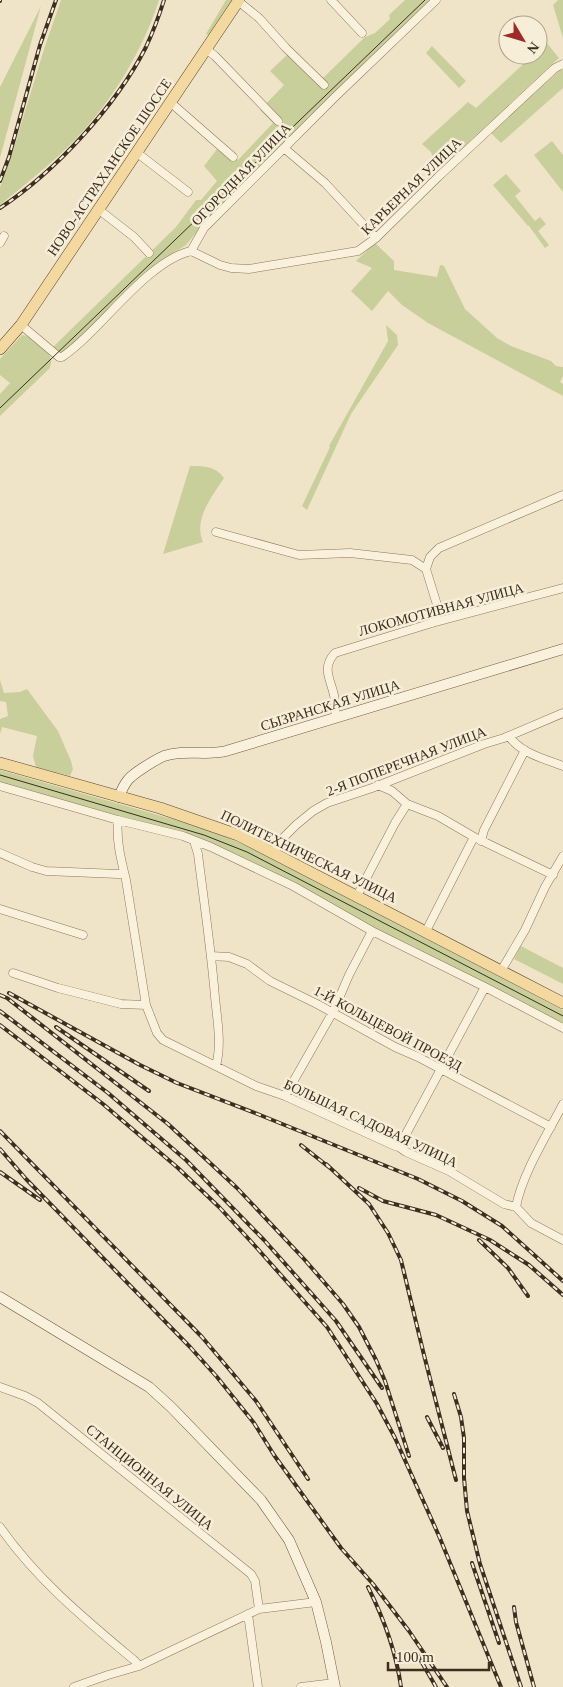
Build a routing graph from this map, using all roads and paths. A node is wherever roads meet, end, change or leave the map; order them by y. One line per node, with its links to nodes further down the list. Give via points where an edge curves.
1 (331, 0): 4 (street)
2 (436, 0): 10 (street, ОГОРОДНАЯ УЛИЦА)
3 (238, 1): 5 (main road, НОВО-АСТРАХАНСКОЕ ШОССЕ); 7 (street, via 260,18)
4 (362, 33)
5 (206, 49): 8 (main road, НОВО-АСТРАХАНСКОЕ ШОССЕ); 9 (street)
6 (563, 64): 15 (street, КАРЬЕРНАЯ УЛИЦА, via 555,68)
7 (324, 85)
8 (170, 102): 11 (main road, НОВО-АСТРАХАНСКОЕ ШОССЕ); 12 (street)
9 (278, 121)
10 (284, 148): 15 (street, via 325,183); 16 (street, ОГОРОДНАЯ УЛИЦА, via 204,228)
11 (136, 152): 13 (street); 14 (main road, НОВО-АСТРАХАНСКОЕ ШОССЕ)
12 (232, 157)
13 (188, 192)
14 (98, 209): 17 (street); 18 (main road, НОВО-АСТРАХАНСКОЕ ШОССЕ)
15 (376, 238): 16 (street, КАРЬЕРНАЯ УЛИЦА, via 350,254 249,269 220,265)
16 (191, 251): 18 (street, via 178,254 144,280 62,358 58,358)
17 (149, 253)
18 (21, 325): 19 (main road, НОВО-АСТРАХАНСКОЕ ШОССЕ)
19 (0, 349)
20 (563, 495): 22 (street, via 439,548 430,557)
21 (216, 532): 22 (street, via 299,555 350,553 412,560)
22 (426, 569): 24 (street, via 438,608)
23 (563, 588): 24 (street, ЛОКОМОТИВНАЯ УЛИЦА)
24 (432, 624): 27 (street, ЛОКОМОТИВНАЯ УЛИЦА, via 335,653 328,660 327,670)
25 (563, 649): 27 (main road, СЫЗРАНСКАЯ УЛИЦА)
26 (563, 712): 28 (street, 2-Я ПОПЕРЕЧНАЯ УЛИЦА)
27 (336, 718): 34 (main road, СЫЗРАНСКАЯ УЛИЦА, via 214,754 164,756 130,777)
28 (509, 736): 29 (street); 32 (street, 2-Я ПОПЕРЕЧНАЯ УЛИЦА)
29 (525, 750): 31 (street); 37 (street)
30 (0, 763): 34 (main road, ПОЛИТЕХНИЧЕСКАЯ УЛИЦА)
31 (563, 766)
32 (378, 785): 35 (street, via 392,791); 40 (street, 2-Я ПОПЕРЕЧНАЯ УЛИЦА, via 313,811 296,824)
33 (0, 786): 36 (street)
34 (119, 797): 40 (main road, ПОЛИТЕХНИЧЕСКАЯ УЛИЦА, via 210,824)
35 (407, 804): 37 (street, via 438,816); 44 (street)
36 (118, 820): 38 (street); 42 (street, БОЛЬШАЯ САДОВАЯ УЛИЦА)
37 (478, 839): 43 (street); 47 (street)
38 (194, 841): 46 (street, via 293,886); 49 (street)
39 (0, 853): 42 (street, via 46,871)
40 (273, 853): 44 (main road, ПОЛИТЕХНИЧЕСКАЯ УЛИЦА)
41 (563, 858): 43 (street)
42 (124, 873): 54 (street, БОЛЬШАЯ САДОВАЯ УЛИЦА)
43 (553, 875): 50 (street)
44 (357, 896): 47 (main road, ПОЛИТЕХНИЧЕСКАЯ УЛИЦА)
45 (0, 909): 48 (street)
46 (372, 931): 52 (street); 55 (street)
47 (426, 931): 50 (main road, ПОЛИТЕХНИЧЕСКАЯ УЛИЦА)
48 (83, 935)
49 (211, 956): 55 (street, 1-Й КОЛЬЦЕВОЙ ПРОЕЗД, via 229,957 247,964 270,981); 57 (street, via 219,1041)
50 (500, 971): 53 (main road, ПОЛИТЕХНИЧЕСКАЯ УЛИЦА)
51 (13, 973): 54 (street, via 112,1001)
52 (485, 986): 56 (street); 58 (street)
53 (563, 1003)
54 (146, 1005): 57 (street, БОЛЬШАЯ САДОВАЯ УЛИЦА, via 163,1040)
55 (332, 1014): 58 (street, 1-Й КОЛЬЦЕВОЙ ПРОЕЗД); 59 (street)
56 (563, 1028)
57 (216, 1066): 59 (street, БОЛЬШАЯ САДОВАЯ УЛИЦА)
58 (441, 1070): 61 (street, 1-Й КОЛЬЦЕВОЙ ПРОЕЗД); 62 (street)
59 (285, 1096): 62 (street, БОЛЬШАЯ САДОВАЯ УЛИЦА)
60 (563, 1104): 61 (street)
61 (551, 1127): 63 (street, via 522,1186)
62 (400, 1147): 63 (street, БОЛЬШАЯ САДОВАЯ УЛИЦА, via 449,1171 504,1204)
63 (516, 1207): 64 (street, БОЛЬШАЯ САДОВАЯ УЛИЦА, via 531,1223)
64 (563, 1240)
65 (0, 1297): 68 (main road, via 135,1377 161,1397 271,1513 289,1540)
66 (0, 1387): 69 (street, СТАНЦИОННАЯ УЛИЦА, via 38,1404 251,1574)
67 (0, 1527): 71 (street, via 25,1560 57,1593)
68 (316, 1602): 69 (street); 72 (main road)
69 (259, 1609): 70 (street)
70 (248, 1614): 71 (street); 74 (street)
71 (139, 1666): 73 (street)
72 (335, 1685): 75 (street)
73 (74, 1687)
74 (258, 1687)
75 (301, 1687)

